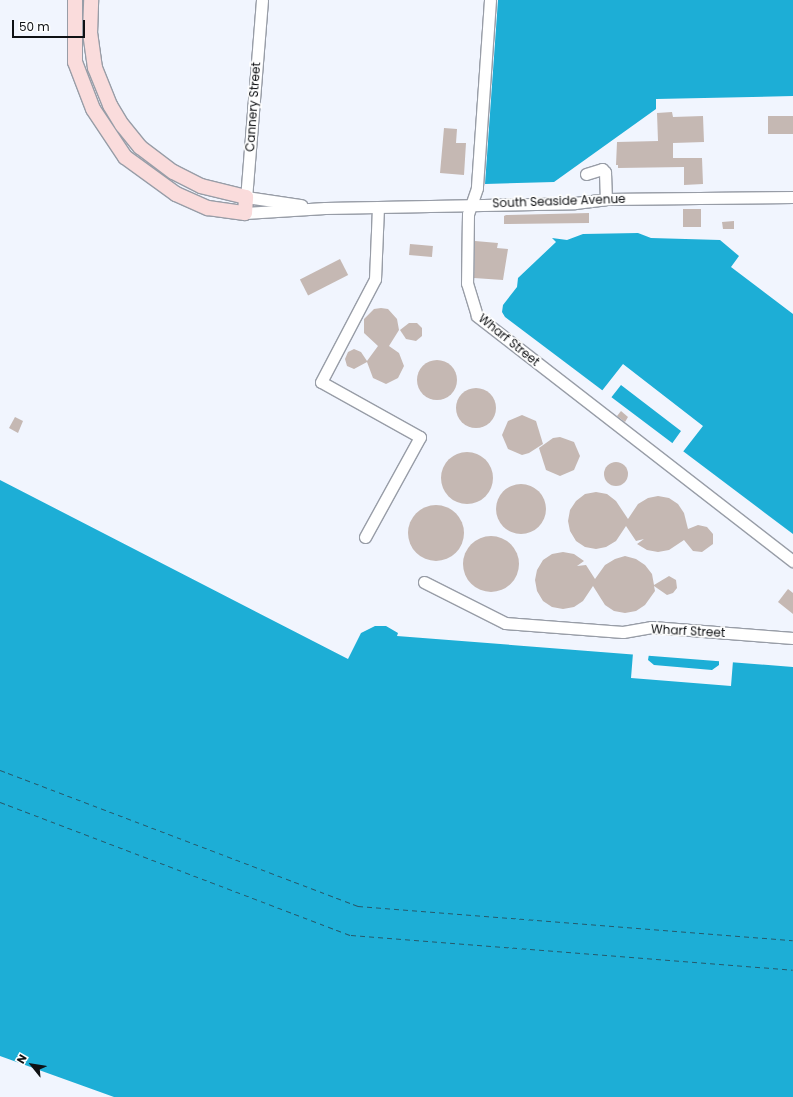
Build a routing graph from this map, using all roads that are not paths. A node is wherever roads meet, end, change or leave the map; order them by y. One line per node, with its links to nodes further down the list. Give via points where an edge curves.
1 (75, 0): 12 (main road, via 75,62 93,109 125,157 176,194 208,208)
2 (92, 0): 6 (main road, via 90,34 96,68 110,105 127,132 152,158 178,175 213,190)
3 (262, 0): 6 (street, Cannery Street)
4 (490, 0): 9 (street, Wharf Street, via 477,188)
5 (586, 174): 8 (street, via 602,169 605,172)
6 (246, 197): 11 (street, South Seaside Avenue); 12 (main road, Cannery Street)
7 (793, 197): 8 (street, South Seaside Avenue)
8 (606, 199): 9 (street, South Seaside Avenue, via 575,203)
9 (471, 204): 10 (street, South Seaside Avenue); 14 (street, Wharf Street, via 468,214 467,283 477,316)
10 (378, 207): 11 (street, South Seaside Avenue); 13 (street, via 375,279 321,382 420,438)
11 (325, 208): 12 (street, South Seaside Avenue)
12 (245, 213)
13 (365, 537)
14 (793, 562)
15 (424, 582): 16 (street, Wharf Street, via 505,623 623,632 652,627)
16 (793, 638)

